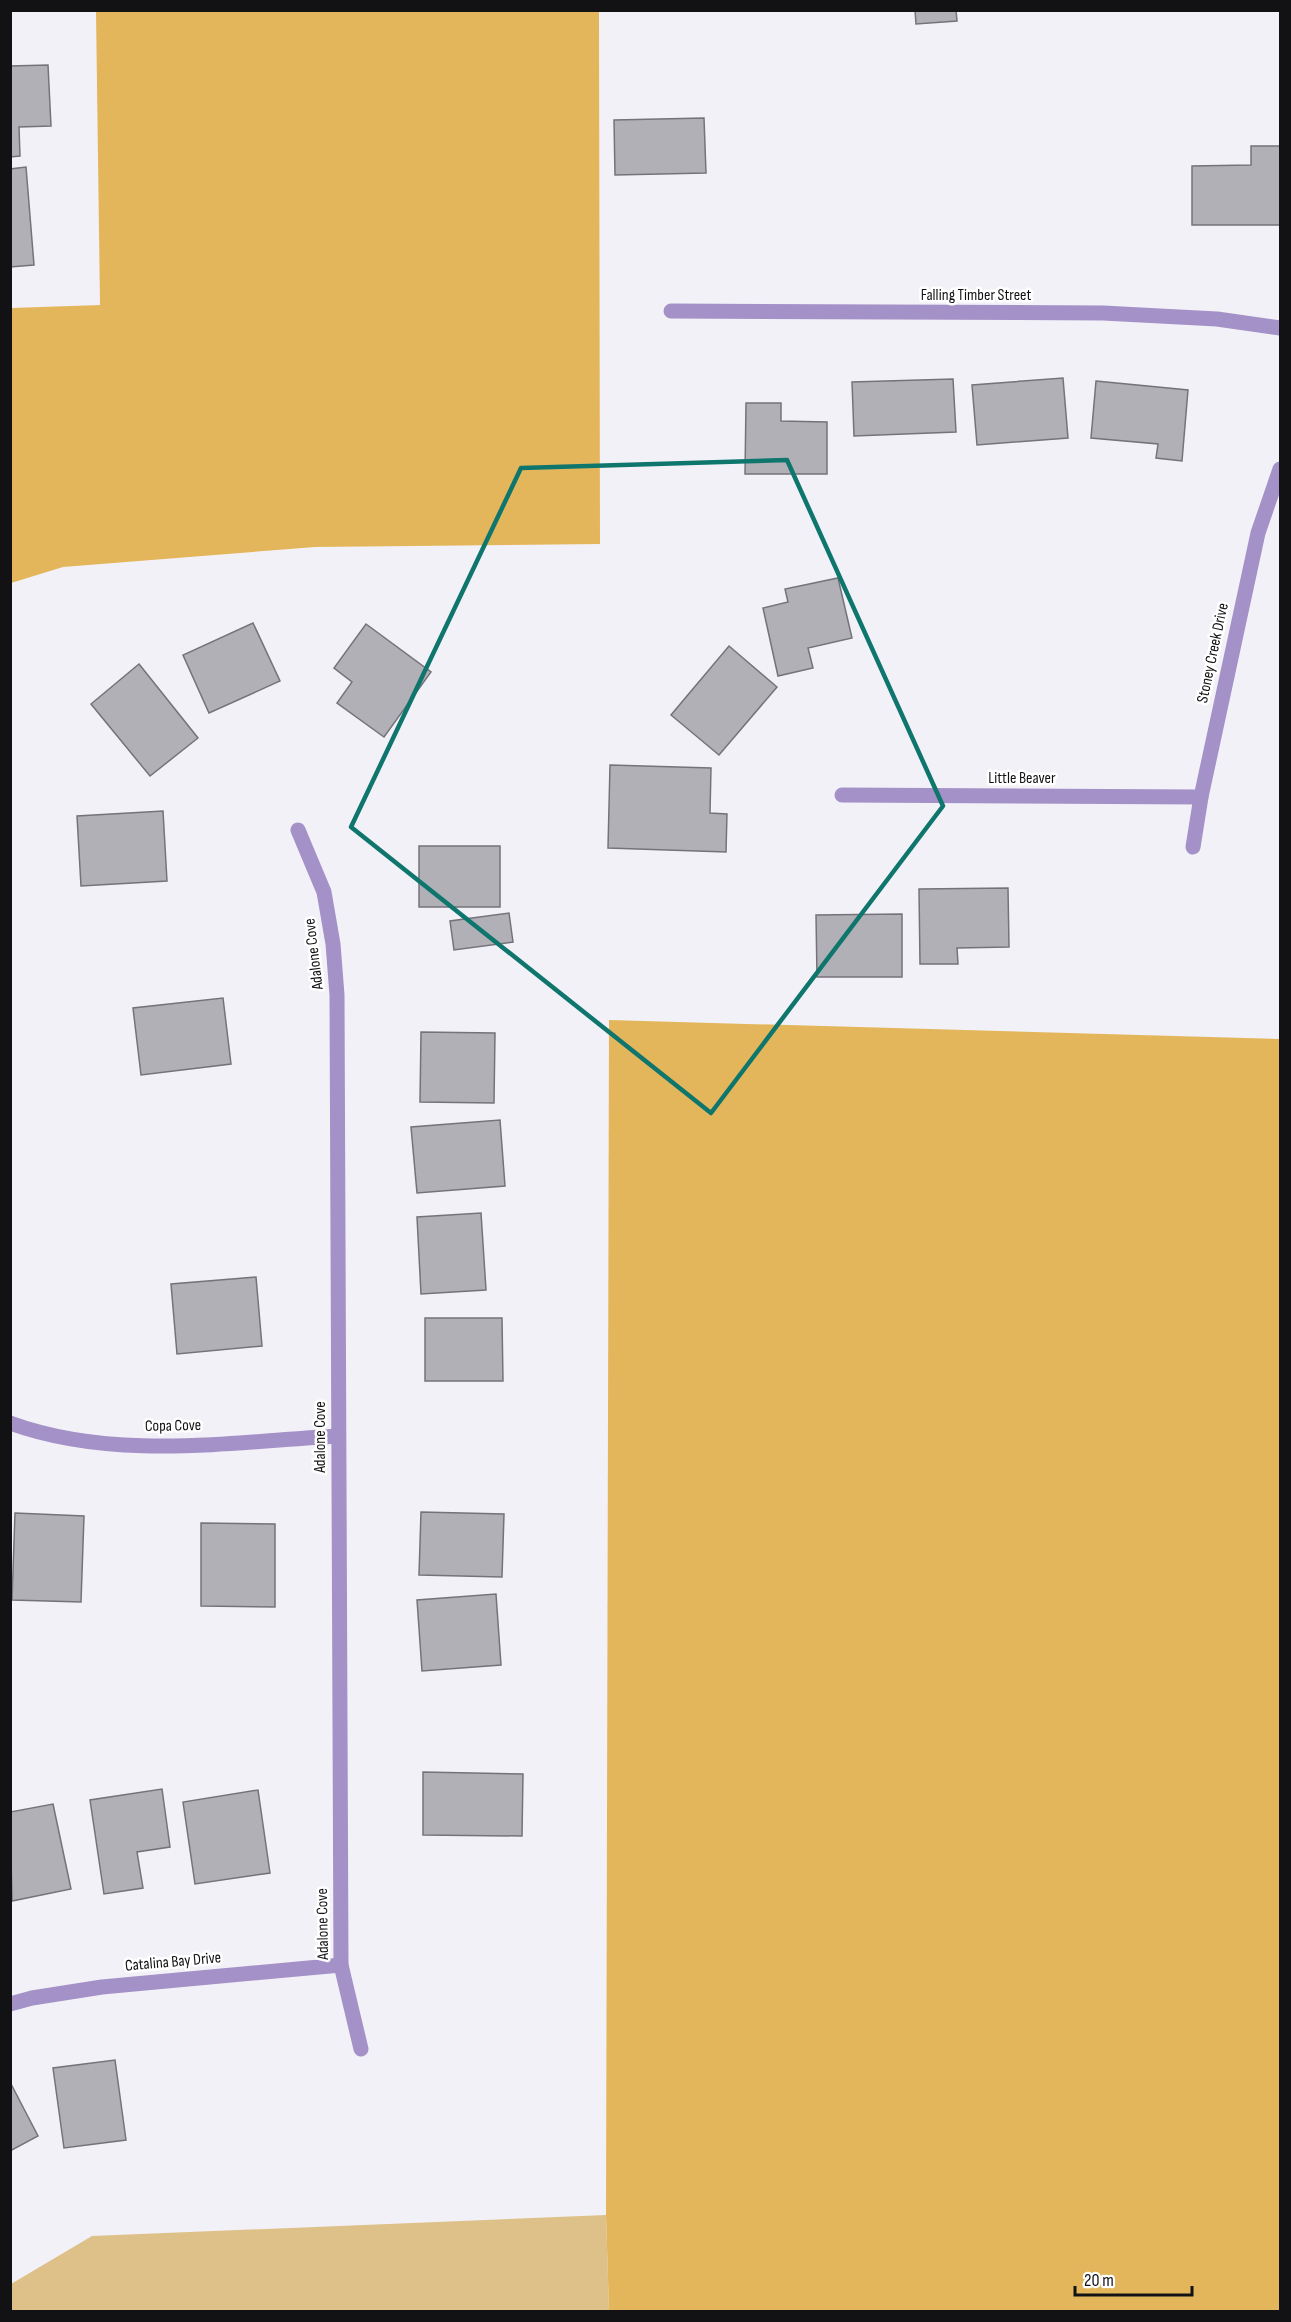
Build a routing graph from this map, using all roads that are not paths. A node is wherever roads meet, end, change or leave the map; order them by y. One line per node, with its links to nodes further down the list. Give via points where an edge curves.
1 (671, 311): 2 (street, Falling Timber Street, via 1102,314 1218,319)
2 (1281, 328)
3 (1281, 469): 5 (street, Stoney Creek Drive, via 1258,533)
4 (842, 795): 5 (street, Little Beaver)
5 (1201, 797): 7 (street, Stoney Creek Drive)
6 (298, 830): 9 (street, Adalone Cove, via 324,892 337,995)
7 (1193, 847)
8 (10, 1423): 9 (street, Copa Cove, via 62,1437 165,1446)
9 (338, 1436): 10 (street, Adalone Cove)
10 (341, 1965): 11 (street, Catalina Bay Drive, via 102,1987); 12 (street, Adalone Cove)
11 (10, 2004)
12 (361, 2049)

